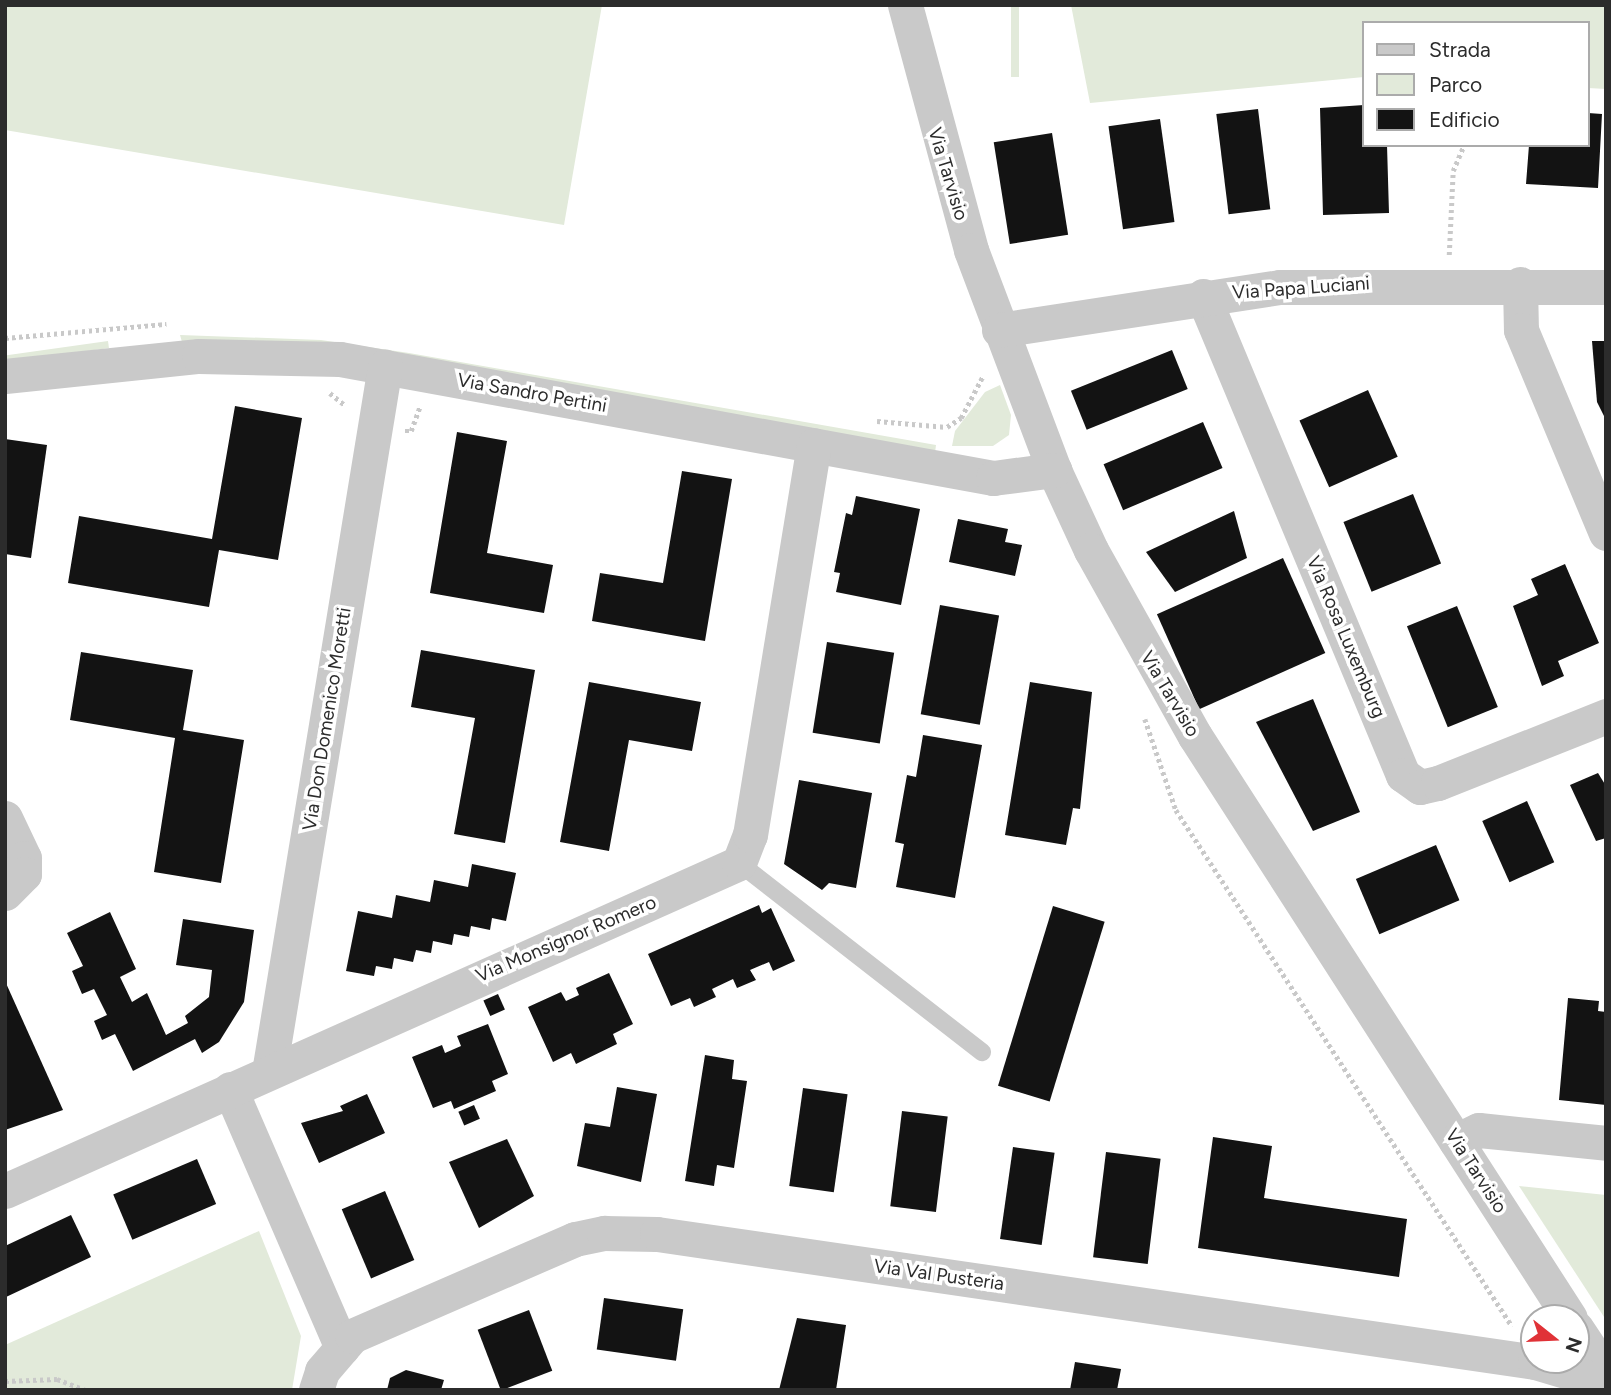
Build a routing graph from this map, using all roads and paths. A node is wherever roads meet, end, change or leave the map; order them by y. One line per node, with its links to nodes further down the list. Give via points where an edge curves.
1 (905, 5): 8 (street, Via Tarvisio, via 950,186)
2 (1463, 147): 3 (path, via 1453,171 1449,258)
3 (1438, 282): 4 (street, Via Papa Luciani); 6 (street, Via Papa Luciani)
4 (1520, 284): 5 (street, Via Papa Luciani); 21 (street, via 1521,330)
5 (1606, 287)
6 (1203, 296): 8 (street, Via Papa Luciani); 23 (street, Via Rosa Luxemburg, via 1403,775 1420,787 1437,783)
7 (180, 323): 9 (path)
8 (999, 330): 20 (street, Via Tarvisio)
9 (5, 338)
10 (979, 363): 17 (path, via 983,375 975,397)
11 (385, 366): 12 (street, Via Sandro Pertini, via 200,356); 16 (street, Via Don Domenico Moretti); 18 (street, Via Sandro Pertini)
12 (5, 376)
13 (324, 389): 16 (path, via 345,403 346,420)
14 (430, 399): 16 (path, via 421,402 411,431)
15 (865, 419): 17 (path)
16 (375, 426): 28 (street, Via Don Domenico Moretti)
17 (947, 427): 19 (path)
18 (814, 445): 19 (street, Via Sandro Pertini); 25 (street, via 750,835)
19 (939, 466): 20 (street, Via Sandro Pertini, via 993,478)
20 (1054, 470): 30 (street, Via Tarvisio, via 1177,705)
21 (1606, 533)
22 (1141, 705): 34 (path, via 1176,810)
23 (1606, 716)
24 (5, 818): 26 (street, via 24,858 24,874)
25 (738, 863): 27 (lane); 28 (street, Via Monsignor Romero)
26 (5, 893)
27 (982, 1052)
28 (269, 1072): 29 (street, Via Monsignor Romero)
29 (230, 1089): 32 (street, Via Monsignor Romero); 35 (street)
30 (1456, 1141): 31 (street, via 1479,1130); 33 (street, Via Tarvisio)
31 (1606, 1143)
32 (5, 1191)
33 (1561, 1304)
34 (1520, 1339)
35 (342, 1348): 37 (street, Via Val Pusteria, via 381,1321 575,1239 604,1233 681,1238); 43 (street, Via Val Pusteria)
36 (1590, 1349): 38 (street)
37 (1520, 1360)
38 (1606, 1373)
39 (1574, 1374): 41 (street, Via Val Pusteria)
40 (5, 1381): 42 (path, via 57,1379)
41 (1606, 1384)
42 (85, 1390)
43 (316, 1390)

